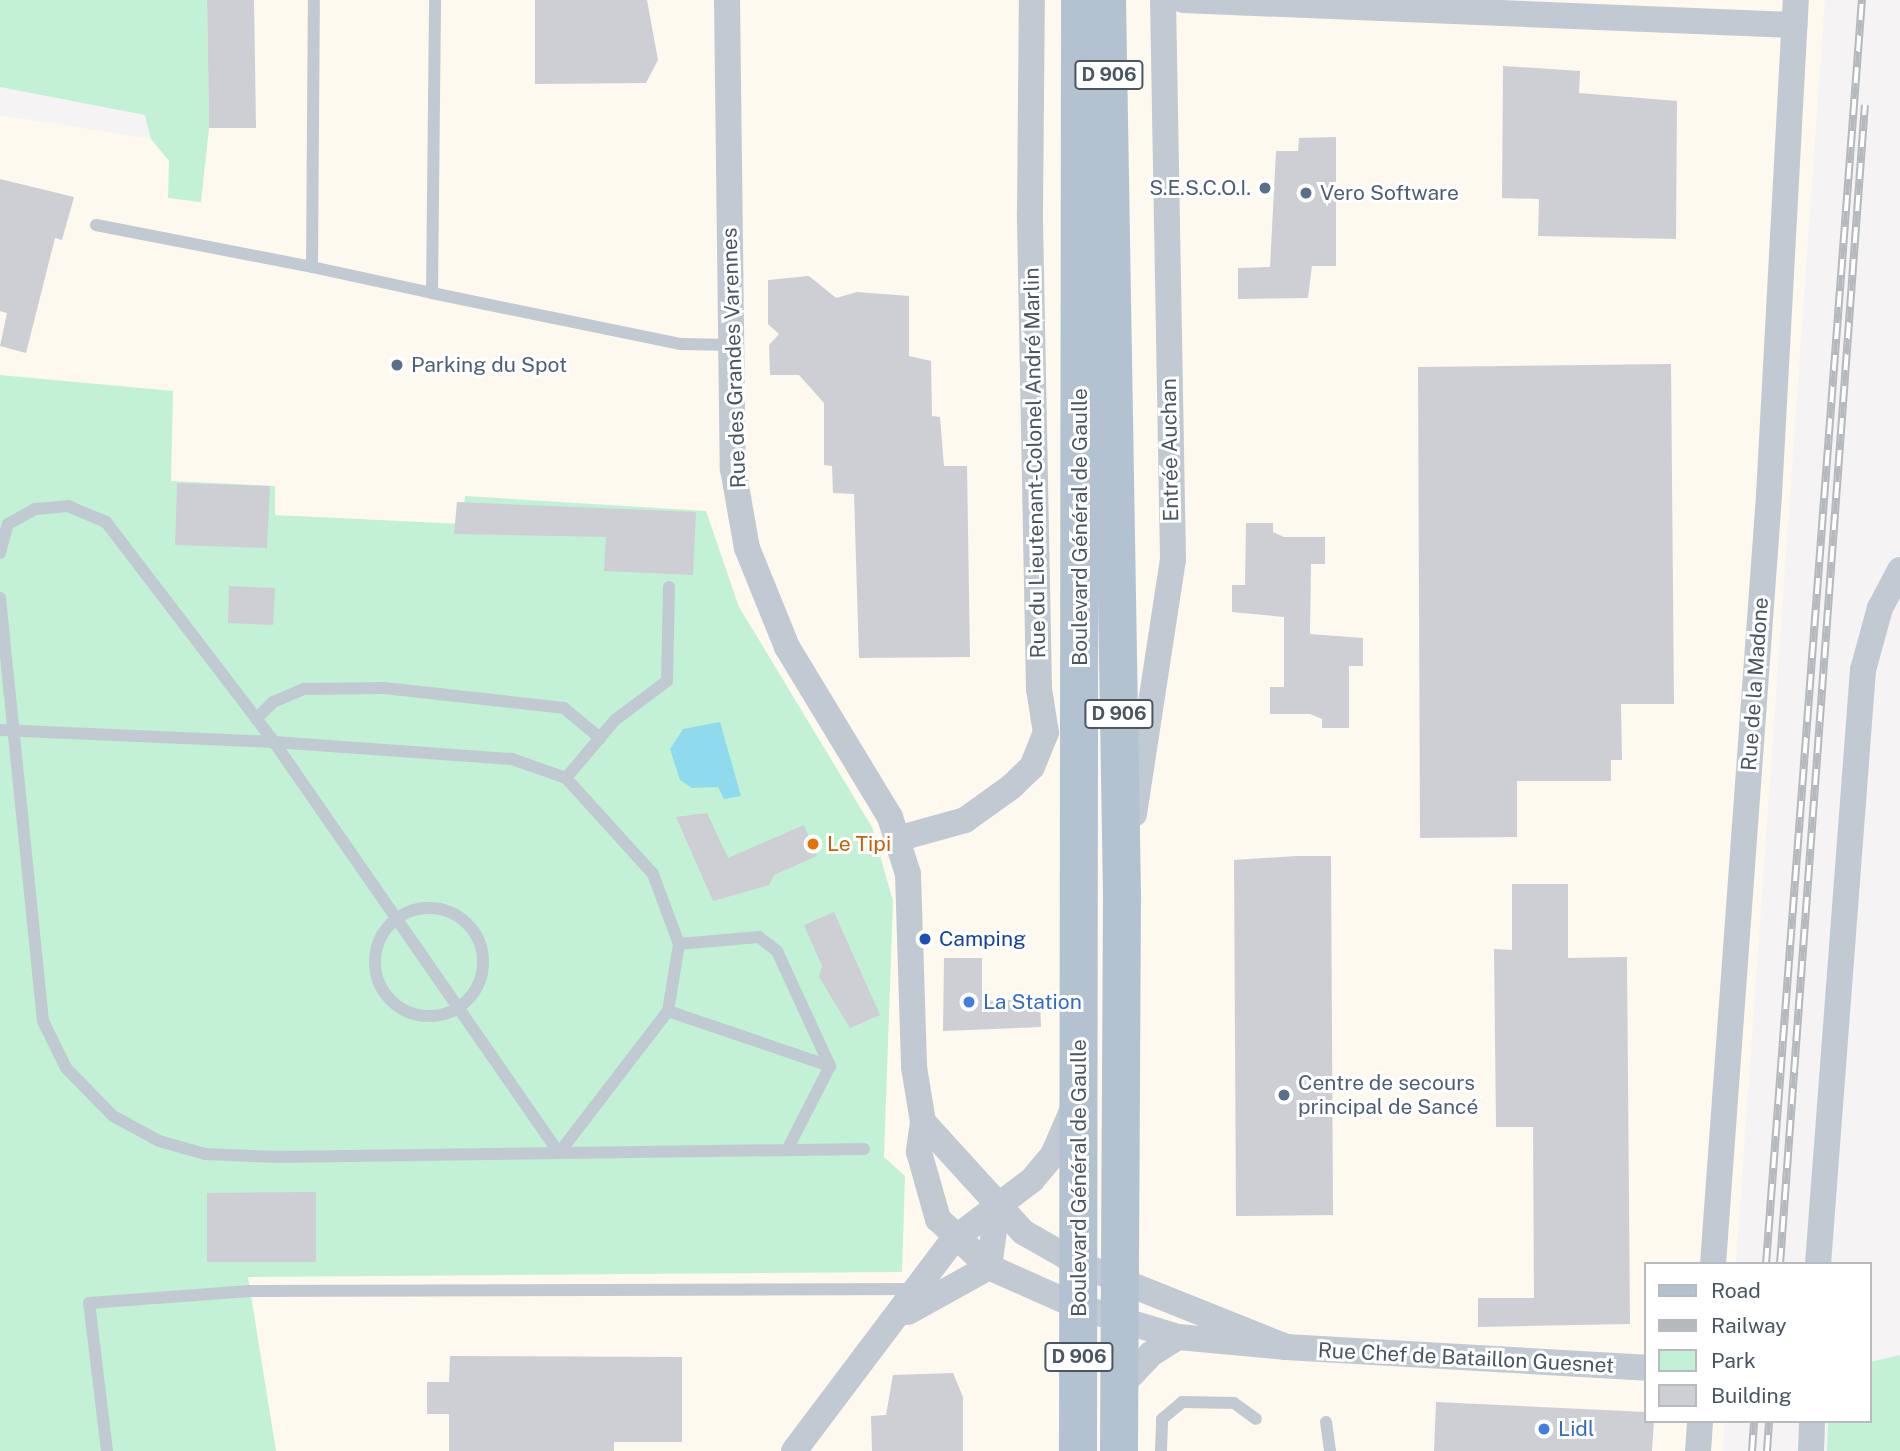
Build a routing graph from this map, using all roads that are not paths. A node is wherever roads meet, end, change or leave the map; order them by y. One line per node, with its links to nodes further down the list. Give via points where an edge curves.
1 (314, 0): 15 (lane)
2 (435, 0): 16 (lane)
3 (727, 0): 17 (street, Rue des Grandes Varennes)
4 (1032, 0): 27 (street, Rue du Lieutenant-Colonel André Marlin, via 1030,212 1039,689 1046,733 1032,766 1012,787 965,820)
5 (1080, 0): 13 (main road, D 906)
6 (1107, 0): 13 (main road, D 906)
7 (1163, 0): 28 (street, Entrée Auchan, via 1173,560)
8 (1183, 0): 9 (street)
9 (1246, 1): 10 (street)
10 (1383, 4): 11 (street)
11 (1446, 6): 12 (street)
12 (1795, 12): 41 (street, Rue de la Madone)
13 (1095, 150): 28 (main road, Boulevard Général de Gaulle / D 906); 34 (main road, Boulevard Général de Gaulle / D 906)
14 (96, 225): 15 (lane)
15 (312, 267): 16 (lane)
16 (432, 293): 17 (lane, via 681,344)
17 (732, 345): 27 (street, Rue des Grandes Varennes, via 733,469 747,548 787,647)
18 (0, 553): 22 (lane, via 8,524 35,509 68,506 106,522)
19 (1900, 570): 42 (street, via 1880,608 1863,670)
20 (669, 587): 24 (lane, via 667,681)
21 (0, 598): 23 (lane)
22 (256, 719): 24 (lane, via 273,702 304,689 384,688 564,708); 25 (lane)
23 (7, 731): 25 (lane); 38 (lane, via 43,1021 65,1068 113,1116 159,1142 205,1154)
24 (600, 738): 26 (lane)
25 (274, 742): 26 (lane, via 512,759); 29 (lane)
26 (566, 778): 30 (lane, via 630,842 653,874)
27 (897, 839): 35 (street, Rue des Grandes Varennes, via 908,874 914,1067)
28 (1122, 895): 45 (main road, Boulevard Général de Gaulle / D 906)
29 (397, 918): 31 (lane); 31 (lane, via 376,949 384,994 427,1017); 31 (lane, via 429,908 446,910 472,929 482,973)
30 (679, 944): 32 (lane); 33 (lane, via 759,937 777,951)
31 (459, 1007): 38 (lane)
32 (668, 1011): 33 (lane); 38 (lane)
33 (831, 1066): 37 (lane)
34 (1080, 1094): 39 (street, via 1052,1155); 43 (main road, Boulevard Général de Gaulle / D 906)
35 (923, 1122): 39 (street); 40 (street, Rue des Grandes Varennes, via 919,1152 938,1219)
36 (864, 1149): 37 (lane)
37 (787, 1150): 38 (lane)
38 (559, 1153)
39 (997, 1209): 40 (street); 43 (street, via 1023,1233); 44 (street)
40 (954, 1239): 44 (street, Rue des Grandes Varennes); 46 (street)
41 (1713, 1262)
42 (1818, 1262)
43 (1079, 1264): 45 (street); 47 (main road, Boulevard Général de Gaulle / D 906)
44 (989, 1268): 47 (street, Rue des Grandes Varennes); 48 (street)
45 (1122, 1277): 49 (main road, Boulevard Général de Gaulle / D 906); 51 (street, Rue Chef de Bataillon Guesnet)
46 (920, 1289): 48 (street); 58 (lane, via 250,1291 89,1303)
47 (1079, 1307): 49 (street, Rue des Grandes Varennes); 60 (main road, Boulevard Général de Gaulle / D 906)
48 (903, 1315): 59 (street)
49 (1122, 1320): 50 (street, Rue Chef de Bataillon Guesnet); 53 (main road, Boulevard Général de Gaulle / D 906)
50 (1178, 1338): 51 (street, Rue Chef de Bataillon Guesnet); 53 (street, via 1151,1354)
51 (1286, 1348): 52 (street, Rue Chef de Bataillon Guesnet)
52 (1644, 1368)
53 (1119, 1388): 61 (main road, Boulevard Général de Gaulle / D 906)
54 (1256, 1419): 62 (lane, via 1234,1404 1182,1402 1162,1419)
55 (1326, 1422): 63 (lane)
56 (1700, 1423): 64 (street)
57 (1812, 1423): 65 (street)
58 (107, 1451)
59 (794, 1451)
60 (1078, 1451)
61 (1119, 1451)
62 (1161, 1451)
63 (1330, 1451)
64 (1698, 1451)
65 (1811, 1451)

